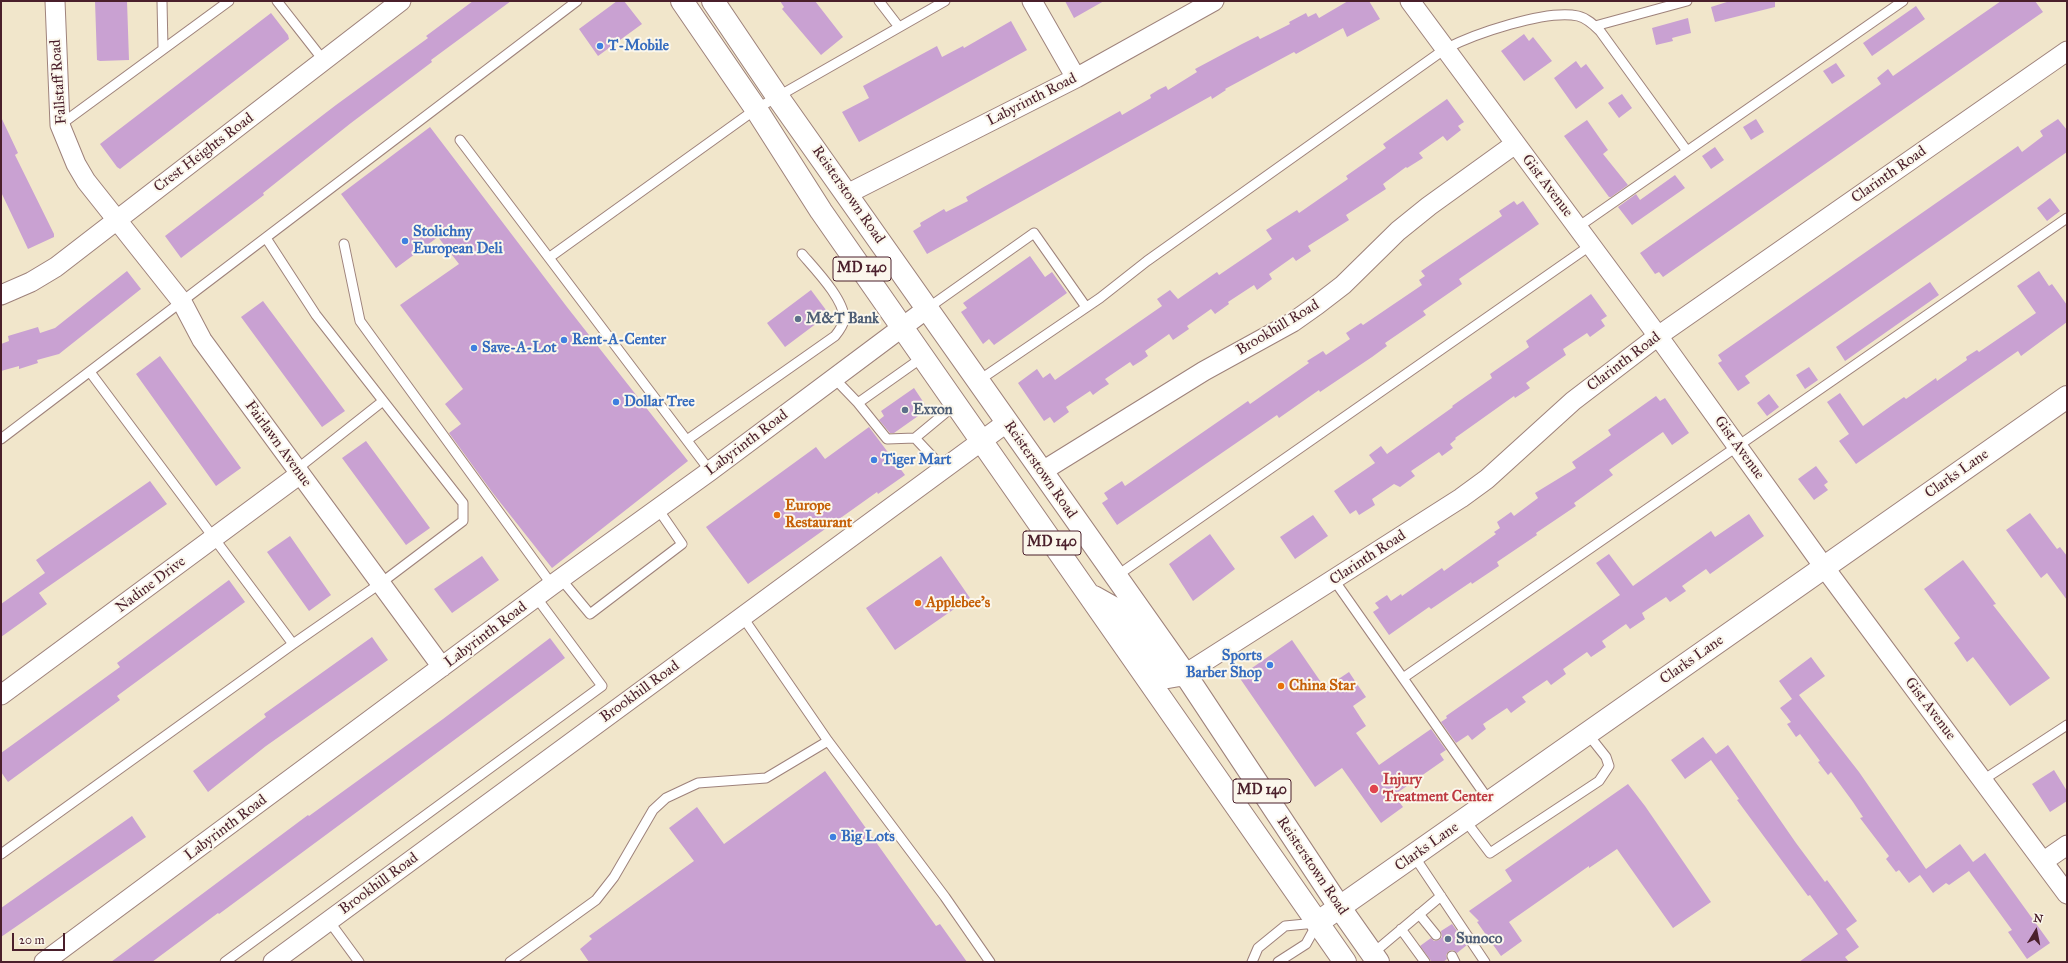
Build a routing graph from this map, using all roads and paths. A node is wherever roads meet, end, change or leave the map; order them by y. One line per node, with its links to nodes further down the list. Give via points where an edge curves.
1 (55, 1): 25 (street, Fallstaff Road)
2 (162, 1): 18 (lane)
3 (228, 1): 18 (lane)
4 (277, 1): 21 (lane)
5 (401, 1): 21 (street, Crest Heights Road)
6 (577, 1): 33 (lane)
7 (682, 1): 24 (main road, Reisterstown Road / MD 140)
8 (713, 1): 23 (main road, Reisterstown Road / MD 140)
9 (879, 1): 16 (lane)
10 (945, 1): 16 (lane)
11 (1032, 1): 22 (street)
12 (1214, 1): 22 (street, Labyrinth Road)
13 (1410, 1): 19 (street, Gist Avenue)
14 (1687, 1): 17 (lane)
15 (1903, 1): 28 (lane)
16 (899, 26): 23 (lane)
17 (1594, 26): 19 (lane, via 1579,16 1561,14 1541,17 1468,37); 28 (lane)
18 (163, 48): 25 (lane)
19 (1445, 49): 27 (street, Gist Avenue); 40 (lane)
20 (2067, 52): 43 (street, Clarinth Road)
21 (324, 61): 31 (street, Crest Heights Road)
22 (1076, 78): 29 (street, Labyrinth Road)
23 (777, 96): 24 (lane); 29 (main road, Reisterstown Road / MD 140)
24 (756, 109): 37 (lane); 42 (main road, Reisterstown Road / MD 140, via 821,211)
25 (60, 125): 31 (street, Fallstaff Road, via 86,181)
26 (460, 140): 37 (lane)
27 (1515, 144): 32 (street, Gist Avenue); 61 (street, Brookhill Road, via 1398,231 1343,285 1318,305 1204,371)
28 (1687, 151): 32 (lane)
29 (847, 194): 41 (main road, Reisterstown Road / MD 140)
30 (2067, 218): 57 (lane)
31 (117, 219): 38 (street, Crest Heights Road, via 56,267 31,282); 39 (street, Fairlawn Avenue)
32 (1578, 227): 35 (street, Gist Avenue)
33 (266, 238): 39 (lane); 49 (lane, via 316,315)
34 (344, 244): 67 (lane, via 360,321)
35 (1591, 245): 43 (street, Gist Avenue); 65 (lane)
36 (802, 254): 55 (lane, via 840,303 844,320 841,329 835,336)
37 (550, 257): 55 (lane)
38 (1, 295)
39 (182, 302): 45 (lane); 60 (street, Fairlawn Avenue, via 202,340)
40 (1086, 307): 41 (lane, via 1034,233); 47 (lane)
41 (928, 308): 42 (street, Labyrinth Road); 47 (main road, Reisterstown Road / MD 140)
42 (902, 327): 44 (main road, Reisterstown Road / MD 140); 46 (street, Labyrinth Road)
43 (1658, 336): 57 (street, Gist Avenue); 66 (street, Clarinth Road, via 1573,401 1486,479 1461,498)
44 (923, 356): 50 (lane); 51 (main road, Reisterstown Road / MD 140)
45 (90, 372): 54 (lane); 63 (lane)
46 (834, 378): 50 (lane); 59 (street, Labyrinth Road)
47 (978, 381): 52 (main road, Reisterstown Road / MD 140)
48 (2067, 397): 64 (main road, Clarks Lane)
49 (383, 401): 60 (lane); 68 (lane, via 463,503 463,521)
50 (858, 403): 53 (lane, via 887,439)
51 (956, 404): 53 (lane); 56 (main road, Reisterstown Road / MD 140)
52 (1006, 423): 56 (street, Brookhill Road); 61 (main road, Reisterstown Road / MD 140)
53 (915, 438): 58 (lane)
54 (1, 440)
55 (687, 440): 59 (lane)
56 (981, 442): 58 (street, Brookhill Road); 69 (main road, Reisterstown Road / MD 140)
57 (1738, 447): 64 (street, Gist Avenue); 75 (lane)
58 (944, 469): 71 (street, Brookhill Road)
59 (710, 471): 62 (street, Labyrinth Road)
60 (299, 472): 63 (street, Nadine Drive); 68 (street, Fairlawn Avenue)
61 (1042, 472): 65 (main road, Reisterstown Road / MD 140)
62 (658, 509): 67 (street, Labyrinth Road); 67 (lane, via 682,544 590,614)
63 (214, 538): 72 (lane); 76 (street, Nadine Drive)
64 (1824, 567): 78 (main road, Clarks Lane); 80 (street, Gist Avenue)
65 (1115, 576): 74 (main road, Reisterstown Road / MD 140)
66 (1334, 580): 74 (street, Clarinth Road); 75 (lane)
67 (557, 582): 70 (street, Labyrinth Road)
68 (381, 583): 72 (lane); 73 (street, Fairlawn Avenue)
69 (1089, 595): 74 (main road, via 1119,611 1168,677); 92 (main road, Reisterstown Road / MD 140)
70 (536, 597): 73 (street, Labyrinth Road); 97 (lane, via 602,686)
71 (742, 616): 79 (lane); 91 (street, Brookhill Road)
72 (293, 644): 84 (lane)
73 (442, 667): 96 (street, Labyrinth Road)
74 (1185, 674): 89 (main road, Reisterstown Road / MD 140)
75 (1403, 678): 81 (lane)
76 (1, 695)
77 (2067, 725): 80 (lane)
78 (1587, 733): 81 (main road, Clarks Lane); 82 (lane, via 1606,756 1609,766 1600,781 1490,853)
79 (828, 741): 100 (lane, via 766,778 698,783 666,798 653,810 614,877 596,900); 101 (lane, via 945,897)
80 (1983, 780): 86 (street, Gist Avenue)
81 (1490, 802): 82 (main road, Clarks Lane)
82 (1465, 820): 85 (main road, Clarks Lane)
83 (2067, 845): 86 (street)
84 (1, 854)
85 (1414, 856): 88 (lane); 89 (main road, Clarks Lane)
86 (2044, 861): 87 (street, Gist Avenue)
87 (2067, 894)
88 (1441, 896): 90 (lane); 106 (lane)
89 (1340, 908): 92 (main road, Clarks Lane); 95 (main road, Reisterstown Road / MD 140)
90 (1419, 914): 93 (lane); 94 (lane)
91 (329, 921): 98 (street, Brookhill Road); 99 (lane)
92 (1317, 923): 102 (lane, via 1285,926 1258,948); 103 (lane, via 1306,944); 104 (main road, Reisterstown Road / MD 140)
93 (1401, 929): 95 (lane); 105 (lane)
94 (1436, 935)
95 (1375, 958)
96 (44, 962)
97 (225, 962)
98 (273, 962)
99 (359, 962)
100 (510, 962)
101 (990, 962)
102 (1252, 962)
103 (1278, 962)
104 (1346, 962)
105 (1425, 962)
106 (1485, 962)

